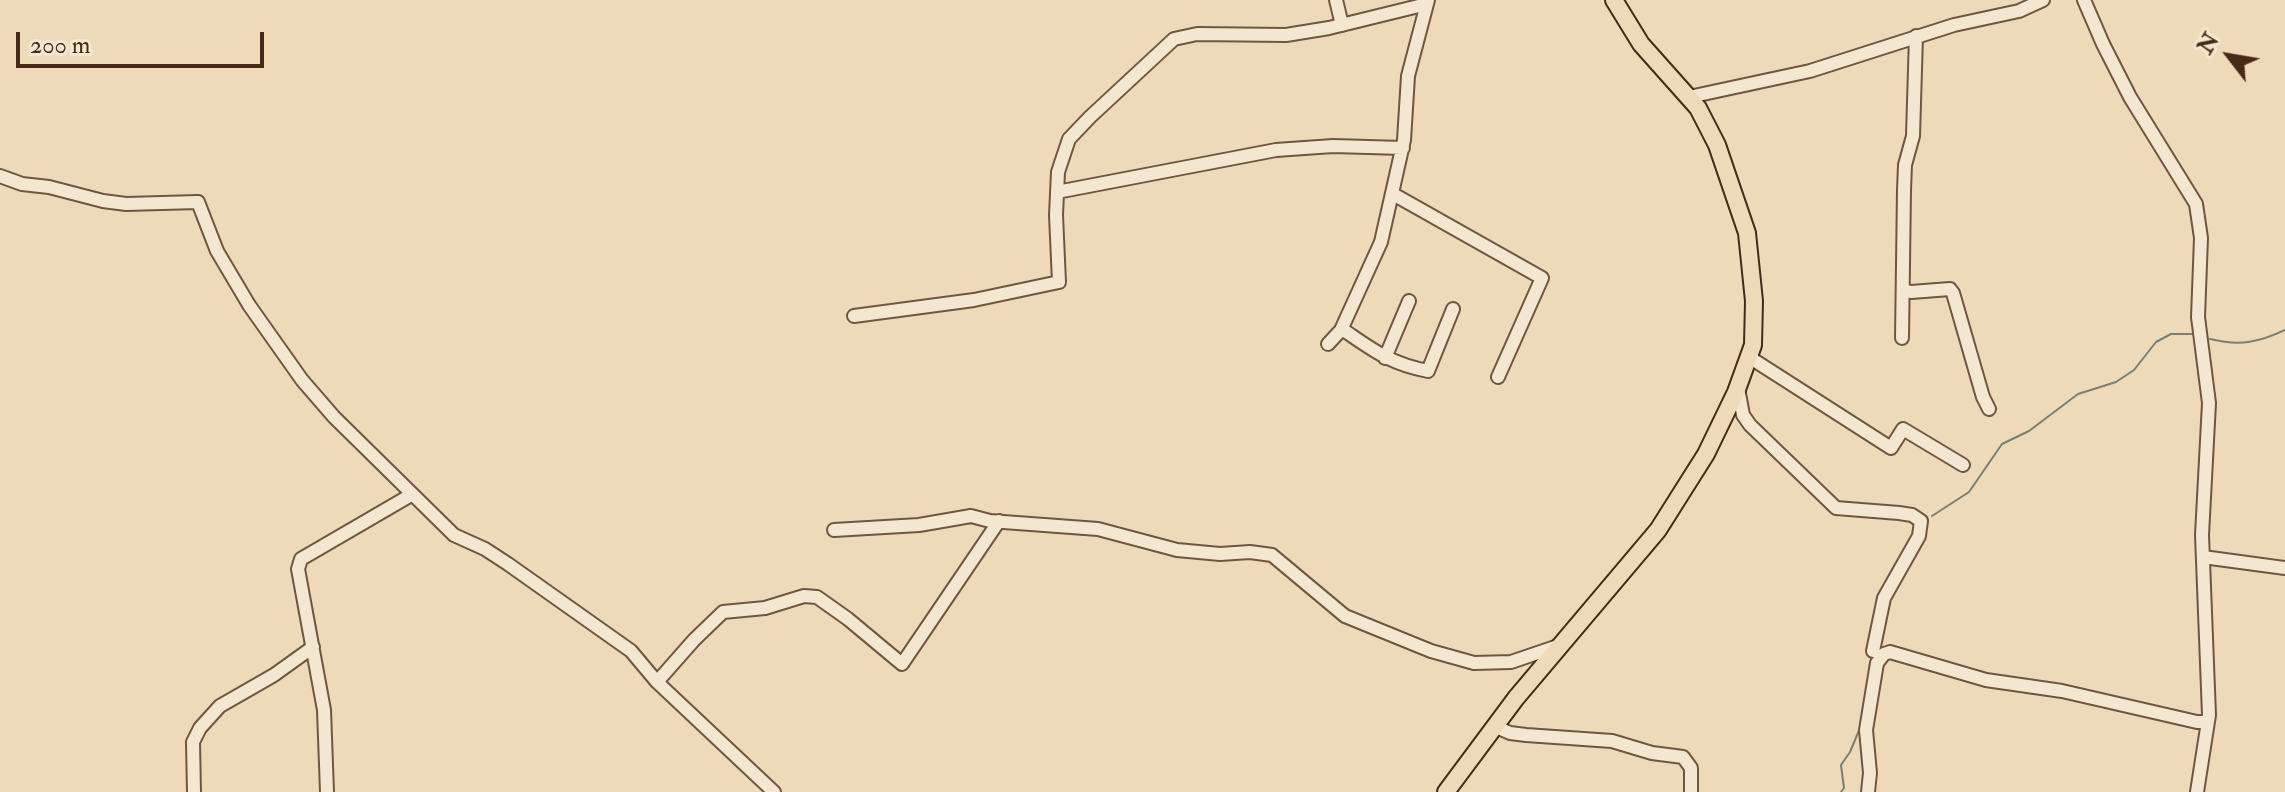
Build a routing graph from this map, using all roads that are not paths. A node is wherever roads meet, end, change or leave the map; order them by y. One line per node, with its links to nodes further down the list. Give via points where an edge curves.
1 (1336, 0): 6 (street)
2 (1614, 0): 8 (main road, via 1641,44)
3 (2043, 0): 7 (street, via 2019,11)
4 (2084, 0): 29 (street, via 2130,97 2196,204 2201,238 2198,317 2209,403)
5 (1427, 2): 6 (street); 9 (street, via 1408,76)
6 (1342, 25): 11 (street, via 1286,35 1197,34 1174,39 1069,139)
7 (1916, 36): 8 (street, via 1810,71); 13 (street, via 1913,136 1905,165)
8 (1689, 97): 20 (main road, via 1717,145 1747,233 1754,301)
9 (1403, 148): 11 (street, via 1276,150); 12 (street)
10 (0, 176): 26 (street, via 103,201 198,202 217,251 274,341 334,417)
11 (1057, 192): 16 (street, via 1059,282)
12 (1393, 194): 17 (street, via 1381,242); 22 (street, via 1542,278)
13 (1903, 290): 18 (street); 24 (street, via 1953,293)
14 (1409, 301): 21 (street)
15 (1453, 309): 21 (street, via 1428,371)
16 (854, 316)
17 (1342, 329): 19 (street); 21 (street)
18 (1902, 338)
19 (1328, 344)
20 (1749, 357): 23 (main road); 25 (street, via 1891,448 1903,429)
21 (1385, 358)
22 (1498, 377)
23 (1738, 388): 31 (main road, via 1706,454 1658,530); 33 (street, via 1745,420 1836,508 1899,513 1921,521 1919,536 1884,598)
24 (1989, 409)
25 (1963, 465)
26 (411, 495): 32 (street, via 301,559 298,569); 34 (street, via 454,535 508,564 631,651)
27 (999, 521): 28 (street, via 971,516); 31 (street, via 1098,529 1177,550 1272,555 1345,616 1474,663 1511,662); 34 (street, via 902,664 817,597 804,596 765,608 723,612)
28 (834, 530)
29 (2203, 557): 30 (street); 35 (street)
30 (2285, 568)
31 (1561, 645): 36 (main road)
32 (313, 647): 37 (street, via 220,706 200,728 193,742); 38 (street, via 324,710)
33 (1873, 651)
34 (657, 682): 39 (street)
35 (2208, 722): 42 (street, via 1986,680 1890,652 1877,663 1866,730); 43 (street)
36 (1494, 726): 40 (main road); 41 (street, via 1510,733 1612,741 1683,757 1691,768)
37 (196, 789)
38 (327, 792)
39 (774, 792)
40 (1446, 792)
41 (1691, 792)
42 (1868, 792)
43 (2197, 792)

